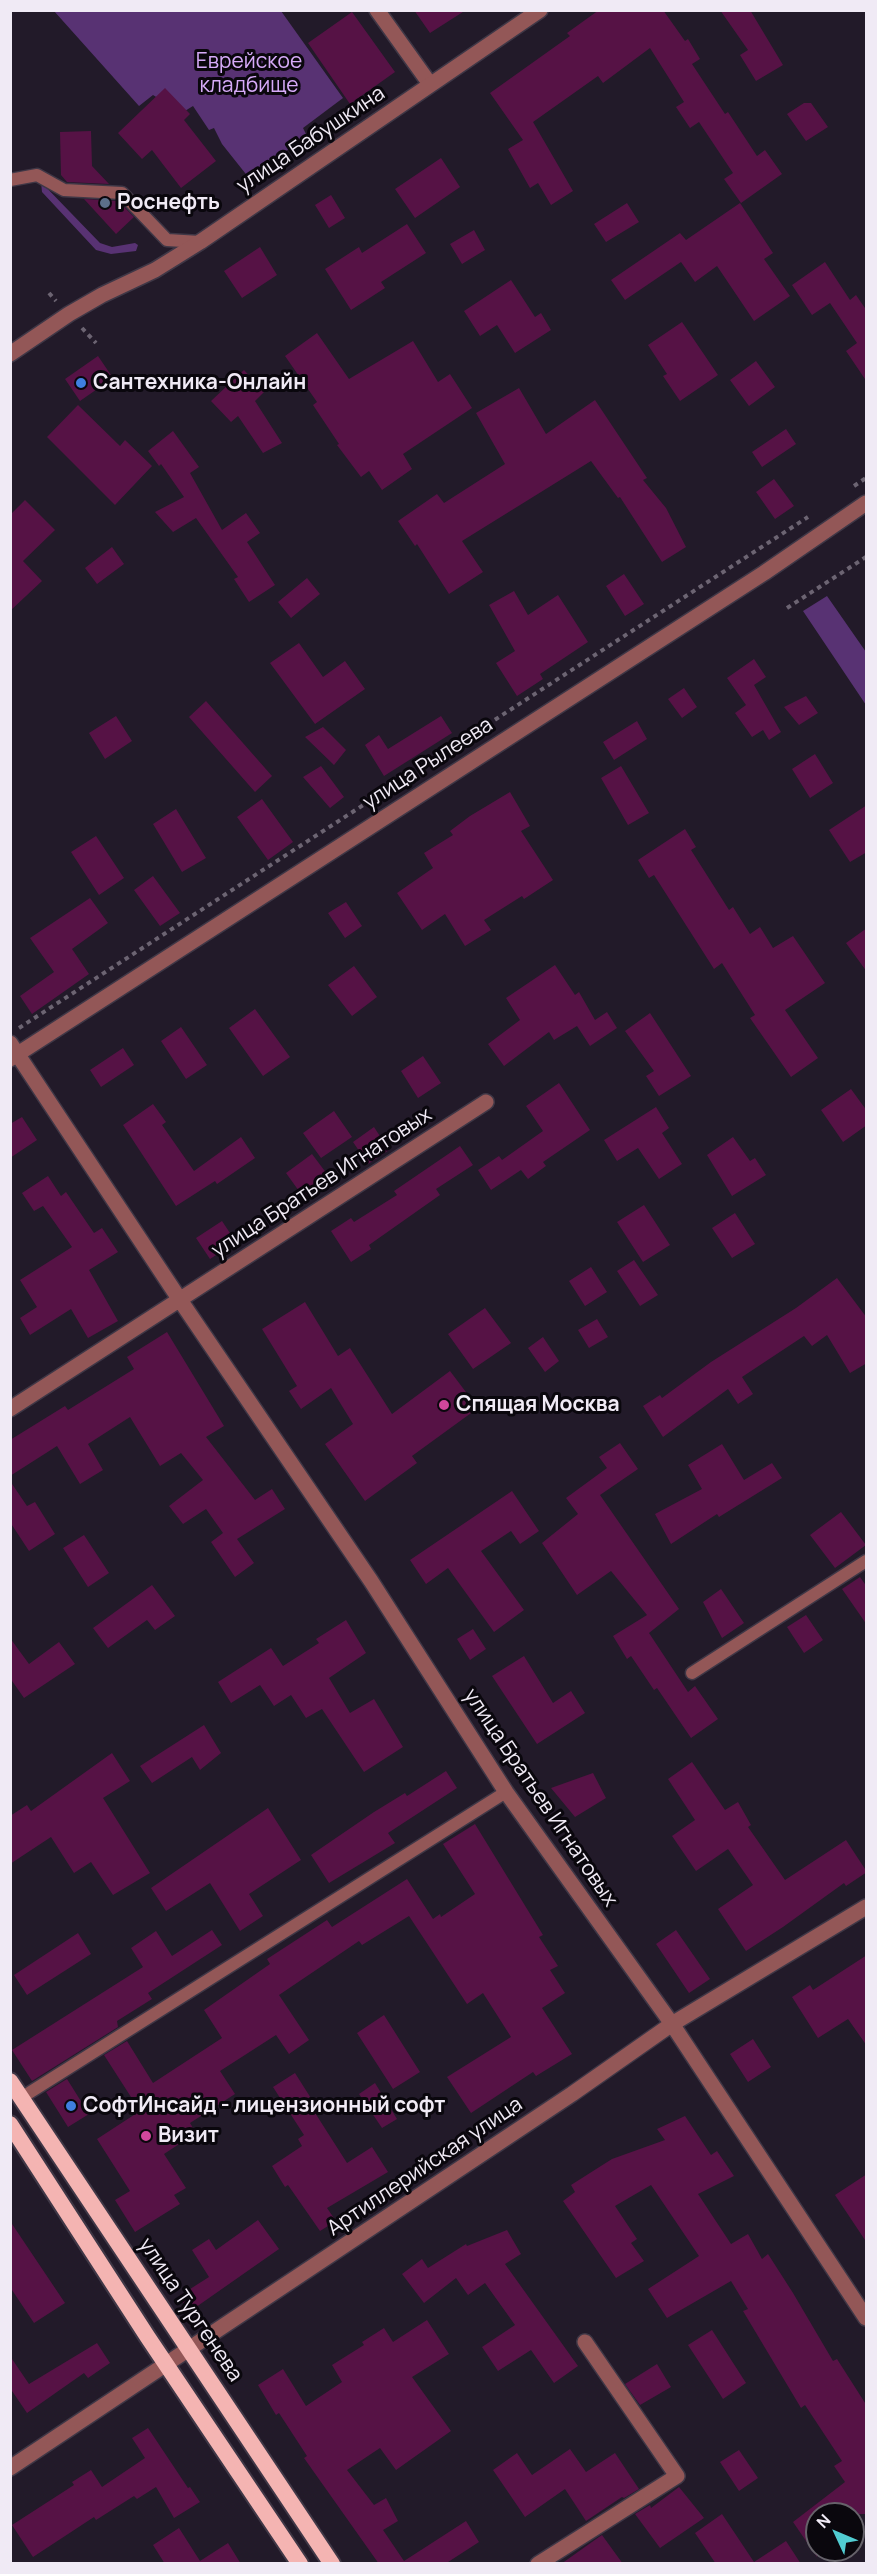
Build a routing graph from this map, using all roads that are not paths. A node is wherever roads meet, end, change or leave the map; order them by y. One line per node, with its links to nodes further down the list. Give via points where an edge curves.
1 (377, 10): 3 (street)
2 (540, 10): 3 (street, улица Бабушкина)
3 (430, 84): 5 (street, улица Бабушкина)
4 (10, 180): 5 (lane, via 37,175 64,190 122,193 167,240)
5 (200, 242): 6 (street, улица Бабушкина, via 69,314)
6 (10, 354)
7 (867, 502): 8 (street, улица Рылеева, via 764,573)
8 (13, 1052): 10 (street, улица Братьев Игнатовых)
9 (486, 1102): 10 (street, улица Братьев Игнатовых)
10 (180, 1300): 11 (street, улица Братьев Игнатовых); 14 (street, улица Братьев Игнатовых, via 371,1581)
11 (10, 1409)
12 (867, 1561): 13 (lane)
13 (692, 1673)
14 (506, 1792): 16 (street, улица Братьев Игнатовых); 18 (lane)
15 (867, 1907): 16 (street, Артиллерийская улица)
16 (672, 2024): 20 (street, улица Братьев Игнатовых); 22 (street, Артиллерийская улица)
17 (10, 2081): 18 (highway, улица Тургенева)
18 (21, 2098): 22 (highway, улица Тургенева)
19 (10, 2124): 23 (highway)
20 (867, 2318)
21 (585, 2342): 27 (street, via 677,2476)
22 (189, 2350): 23 (street, Артиллерийская улица); 26 (highway, улица Тургенева)
23 (166, 2366): 24 (street, Артиллерийская улица); 25 (highway)
24 (10, 2468)
25 (300, 2564)
26 (332, 2564)
27 (538, 2564)

